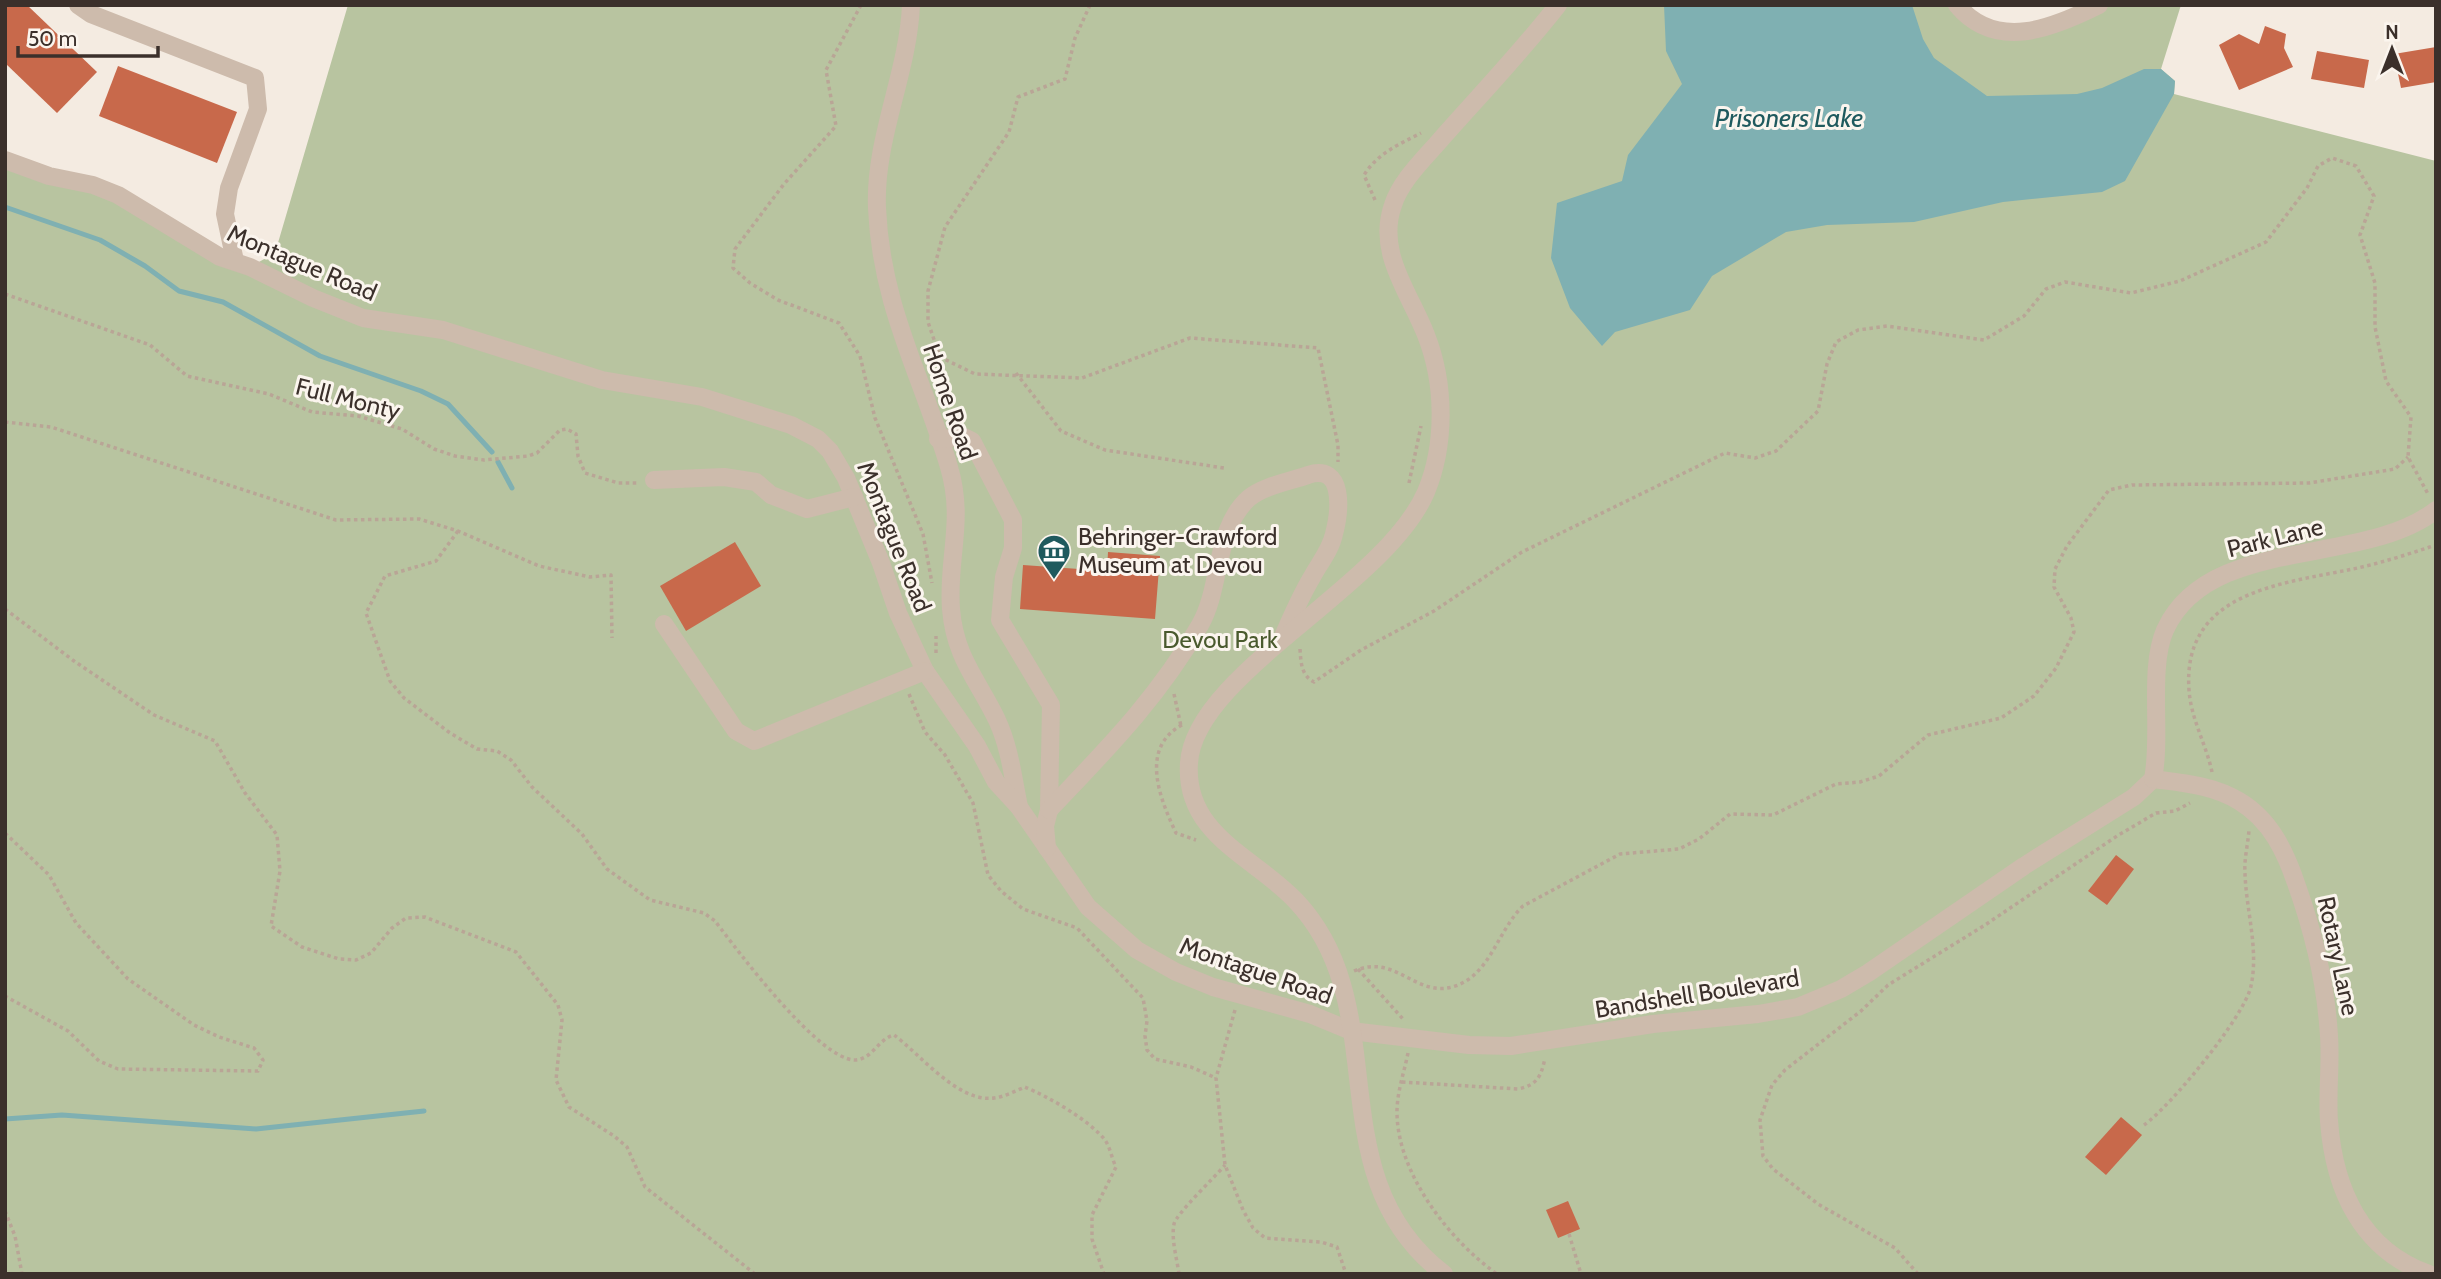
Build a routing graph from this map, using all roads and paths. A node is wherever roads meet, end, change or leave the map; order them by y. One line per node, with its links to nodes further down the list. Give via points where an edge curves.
1 (78, 5): 9 (street, via 256,78 258,109 229,188 225,214)
2 (861, 5): 22 (path, via 826,70 836,126 734,249 733,268 778,300 839,323 860,356 875,418 923,534)
3 (911, 5): 13 (street, Home Road, via 878,176 878,241 895,319)
4 (1090, 5): 11 (path, via 1075,37 1065,79 1018,97 1009,132 945,227 928,291 928,322 940,357 975,374)
5 (1558, 5): 25 (street, via 1430,152 1394,202 1389,217 1394,267 1427,335 1437,374 1436,456 1426,491 1409,523)
6 (1957, 5): 7 (street, via 1981,26 2024,33 2049,29)
7 (2099, 5)
8 (5, 160): 9 (street, Montague Road, via 118,195 220,257)
9 (236, 261): 18 (street, Montague Road, via 313,299 363,317 443,330 565,371 702,397 791,425 830,450)
10 (5, 294): 16 (path, Full Monty, via 150,345 178,371 197,379 269,394 312,412 358,416 402,429 455,456 484,460 528,456 567,429 576,434 585,473 618,483)
11 (1016, 373): 15 (path, via 1061,431 1105,450); 17 (path, via 1082,378 1190,338 1318,348 1338,445)
12 (5, 422): 20 (path, via 51,427 337,520 419,519)
13 (938, 439): 36 (street, Home Road, via 955,495 951,608 961,657 997,719 1008,748); 37 (street, via 964,437 972,442 1013,520 1013,548 1004,577 1000,620 1051,705)
14 (2408, 457): 19 (path); 25 (path, via 2410,417 2386,381 2375,327 2375,283 2360,235 2374,196 2356,166 2332,158 2318,166 2266,242 2180,281 2131,293 2064,282 2046,289 2024,316 1984,340 1887,326 1858,330 1836,342 1818,411 1776,451 1755,458 1725,453 1522,552 1314,682 1302,667); 43 (path, via 2395,469 2309,483 2132,485 2109,490 2055,569 2054,587 2074,632 2056,668 2034,696 2001,718 1928,735 1879,776 1836,784 1773,816 1730,814 1679,849 1620,855 1523,906 1511,918 1485,965 1458,985 1433,989 1390,968 1358,969)
15 (1224, 468)
16 (653, 480): 18 (street, via 724,477 756,482 771,495 807,509)
17 (1338, 486): 28 (street, via 1334,536); 37 (street, via 1331,475 1319,471 1250,496 1236,514 1224,544 1212,603 1199,627 1136,718)
18 (854, 497): 29 (street, Montague Road)
19 (2433, 504): 34 (street, Park Lane, via 2397,533 2254,564 2196,593 2165,630 2159,653)
20 (458, 531): 27 (path, via 539,566 590,577 611,575); 53 (path, via 436,561 385,576 366,612 386,672 404,698 477,749 497,751 511,760 532,787 582,834 607,869 650,900 715,921 808,1033 832,1053 853,1060 865,1058 894,1035 951,1085 994,1098 1025,1087 1090,1127 1106,1141 1116,1167 1092,1215 1092,1239)
21 (2436, 545): 33 (path, via 2264,588 2210,618 2191,648 2189,690)
22 (933, 593)
23 (5, 609): 52 (path, via 154,715 215,741 240,786 277,835 280,871 271,926 302,947 356,960 371,953 406,918 425,917 516,952 558,1005 562,1020 556,1080 569,1107 626,1147 645,1187)
24 (664, 624): 30 (street, via 736,732 754,741)
25 (1301, 626): 28 (street)
26 (936, 628): 29 (path, via 937,651)
27 (612, 638)
28 (1279, 645): 44 (street, via 1238,678 1205,716 1189,761 1190,791 1210,829 1296,901 1322,934 1342,978)
29 (925, 671): 30 (street); 36 (street, Montague Road, via 996,782)
30 (906, 678): 46 (path, via 925,732 973,803 988,875 1023,909 1077,928 1143,998 1144,1035 1147,1050 1155,1059)
31 (1174, 696): 32 (path)
32 (1181, 726)
33 (2212, 773)
34 (2153, 779): 38 (street, Rotary Lane, via 2205,786); 44 (street, Bandshell Boulevard, via 2134,797 1868,973 1798,1007 1511,1046)
35 (2192, 802): 59 (path, via 2175,811 2156,813 2117,836 1888,985 1772,1085 1759,1131 1768,1163 1818,1205 1895,1248)
36 (1019, 807): 40 (street, Montague Road)
37 (1049, 810): 40 (street)
38 (2252, 810): 47 (path, via 2244,870 2254,960 2251,988 2213,1050 2161,1113); 60 (street, Rotary Lane, via 2273,831 2289,861 2325,992 2329,1120 2343,1196 2360,1225 2382,1248)
39 (5, 833): 41 (path, via 49,875 76,923 128,979 194,1025 254,1048 263,1060 258,1072 118,1069 99,1061 68,1031)
40 (1047, 848): 42 (street, Montague Road, via 1088,907 1137,950 1176,972)
41 (5, 996)
42 (1244, 996): 44 (street, Montague Road, via 1302,1011); 46 (path, via 1231,1015)
43 (1406, 1023)
44 (1351, 1031): 56 (street, Montague Road, via 1367,1152 1379,1192 1413,1247)
45 (1409, 1051): 57 (path, via 1397,1116 1412,1169 1426,1200 1450,1234)
46 (1216, 1078): 48 (path)
47 (2144, 1125)
48 (1225, 1166): 54 (path, via 1180,1211 1174,1223); 55 (path, via 1252,1228 1265,1238 1337,1247)
49 (5, 1211): 51 (path)
50 (1569, 1234): 58 (path)
51 (22, 1274)
52 (755, 1274)
53 (1104, 1274)
54 (1179, 1274)
55 (1346, 1274)
56 (1444, 1274)
57 (1497, 1274)
58 (1581, 1274)
59 (1918, 1274)
60 (2429, 1274)

